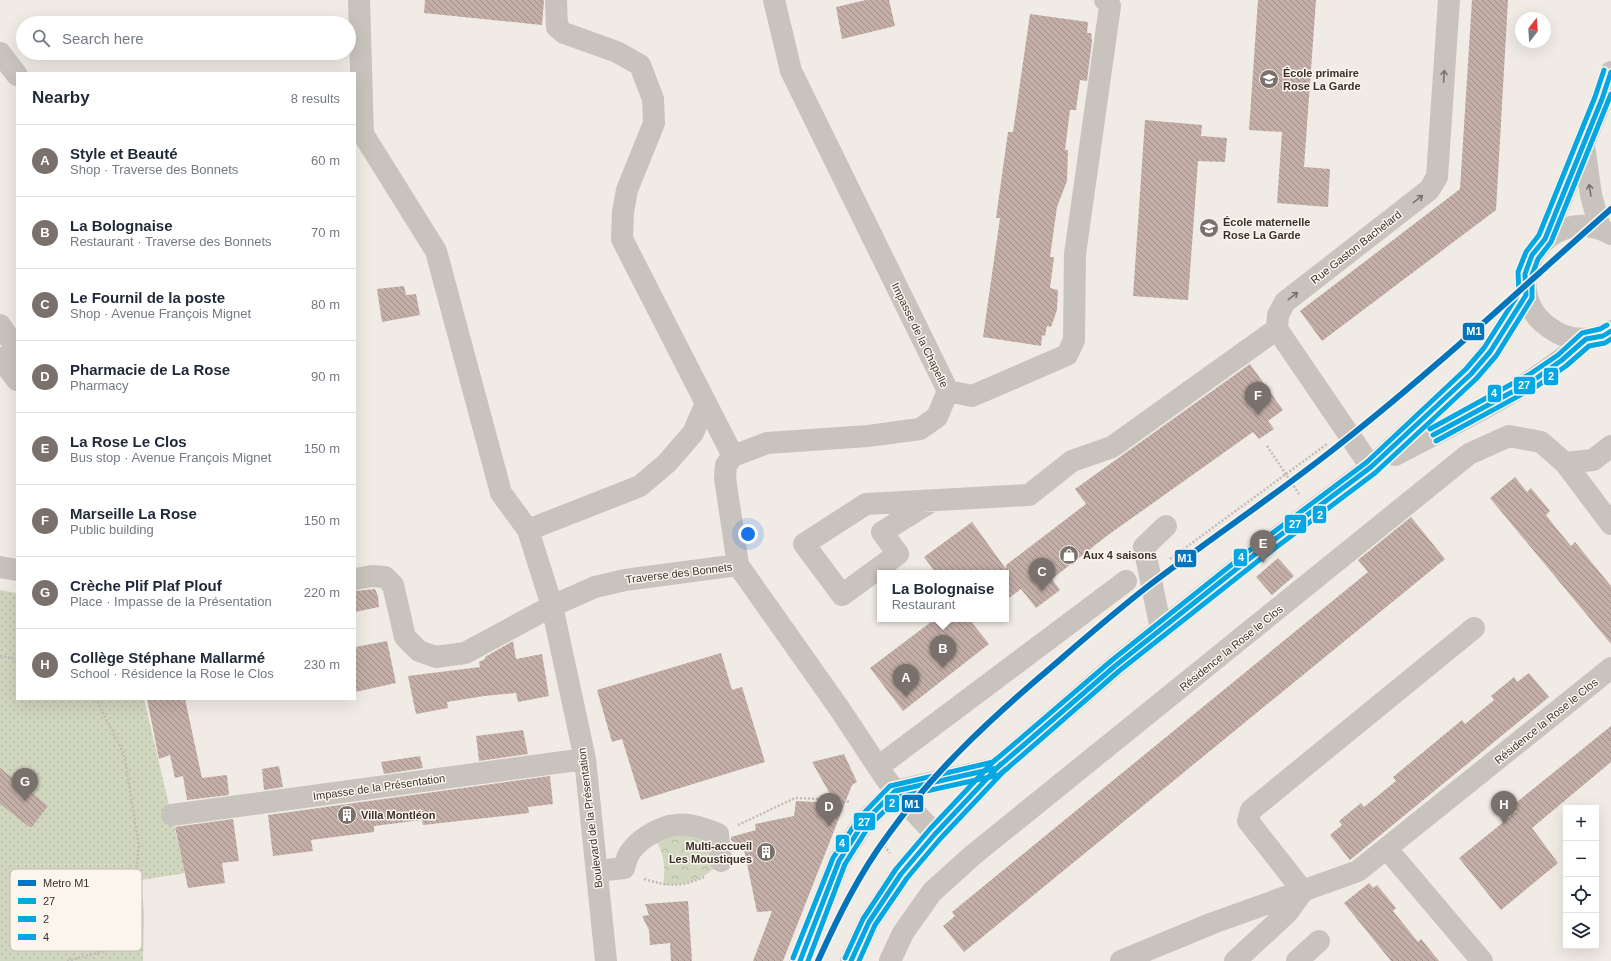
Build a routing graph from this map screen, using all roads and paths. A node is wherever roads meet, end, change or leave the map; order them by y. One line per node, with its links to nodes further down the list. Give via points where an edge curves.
1 (358, 0): 33 (street, Boulevard de la Présentation, via 363,134 436,252 501,493)
2 (556, 0): 21 (street, via 557,27 564,34 617,52 640,65 653,99 654,123 627,190 622,239)
3 (774, 0): 20 (street, Impasse de la Chapelle, via 791,71)
4 (1105, 0): 20 (street, via 1110,6 1075,254 1074,340 1067,355 972,396)
5 (1449, 0): 14 (street, Rue Gaston Bachelard, one-way to 5, via 1278,315 1285,302 1429,190 1437,177)
6 (0, 53): 8 (street)
7 (1611, 72): 9 (street)
8 (16, 74)
9 (1584, 144): 10 (street, one-way to 9, via 1591,195); 11 (street)
10 (1605, 231): 11 (street, via 1581,226 1561,229)
11 (1545, 239): 12 (street, via 1532,255 1525,274)
12 (1526, 295): 16 (street, via 1534,313 1548,328 1566,337); 27 (street, via 1490,352 1471,374)
13 (0, 325): 17 (street)
14 (1277, 329): 22 (street); 29 (street, via 1112,447 1072,461 1028,494)
15 (1611, 331): 16 (street, via 1602,336)
16 (1586, 339): 27 (street, via 1534,380)
17 (16, 348)
18 (0, 358): 19 (street)
19 (16, 379)
20 (948, 391): 25 (street, Impasse de la Chapelle, via 937,417 920,429 868,436 767,443)
21 (706, 403): 25 (street); 33 (street, via 692,433 668,463 640,486)
22 (1347, 429): 27 (street); 28 (path)
23 (1267, 446): 28 (path)
24 (1611, 446): 26 (street, via 1593,460)
25 (733, 456): 34 (street, via 726,465 725,478)
26 (1565, 463): 31 (street, Résidence la Rose le Clos); 67 (street, Résidence la Rose le Clos, via 1541,442 1509,436 1468,454 973,855 932,892 903,933)
27 (1371, 467): 30 (street)
28 (1286, 475): 30 (path); 37 (path)
29 (934, 500): 29 (street, via 866,504 804,544 842,595 898,554 882,532)
30 (1312, 512): 42 (street)
31 (1611, 524)
32 (1166, 526): 37 (street, via 1144,547)
33 (528, 530): 40 (street, Boulevard de la Présentation)
34 (738, 566): 40 (street, Traverse des Bonnets, via 625,580 595,587); 48 (street, Traverse des Bonnets, via 831,695)
35 (0, 567): 36 (street)
36 (16, 570)
37 (1150, 574): 42 (street)
38 (356, 579): 40 (street, Traverse des Bonnets, via 385,577 393,585 405,637 419,651 436,657 465,653)
39 (1126, 581): 48 (street)
40 (552, 606): 47 (street, Boulevard de la Présentation)
41 (1474, 628): 58 (street, via 1251,810 1248,821)
42 (1161, 629): 49 (street)
43 (0, 656): 44 (path)
44 (16, 659)
45 (1611, 668): 53 (street, Résidence la Rose le Clos)
46 (97, 700): 55 (path, via 124,754 139,846)
47 (585, 759): 51 (street, Impasse de la Présentation); 56 (street, Boulevard de la Présentation)
48 (878, 767): 50 (street, Traverse des Bonnets)
49 (997, 768): 50 (street); 52 (street)
50 (895, 791): 52 (street, Traverse des Bonnets); 65 (street, via 864,822 839,861)
51 (172, 815)
52 (935, 834): 66 (street, via 900,874 869,922)
53 (1387, 849): 58 (street, Résidence la Rose le Clos, via 1358,871); 70 (street)
54 (721, 861): 56 (street, via 718,834 704,829 675,825 660,829 634,847 624,868); 57 (path, via 704,877 683,885 663,885)
55 (136, 869)
56 (597, 871): 64 (street, Boulevard de la Présentation)
57 (642, 879)
58 (1303, 891): 61 (street, Résidence la Rose le Clos, via 1213,923); 62 (street, via 1287,913)
59 (1319, 942): 69 (street)
60 (104, 951): 63 (path)
61 (1151, 955): 68 (street, Résidence la Rose le Clos)
62 (1241, 959)
63 (67, 961)
64 (606, 961)
65 (800, 961)
66 (851, 961)
67 (890, 961)
68 (1121, 961)
69 (1297, 961)
70 (1482, 961)

